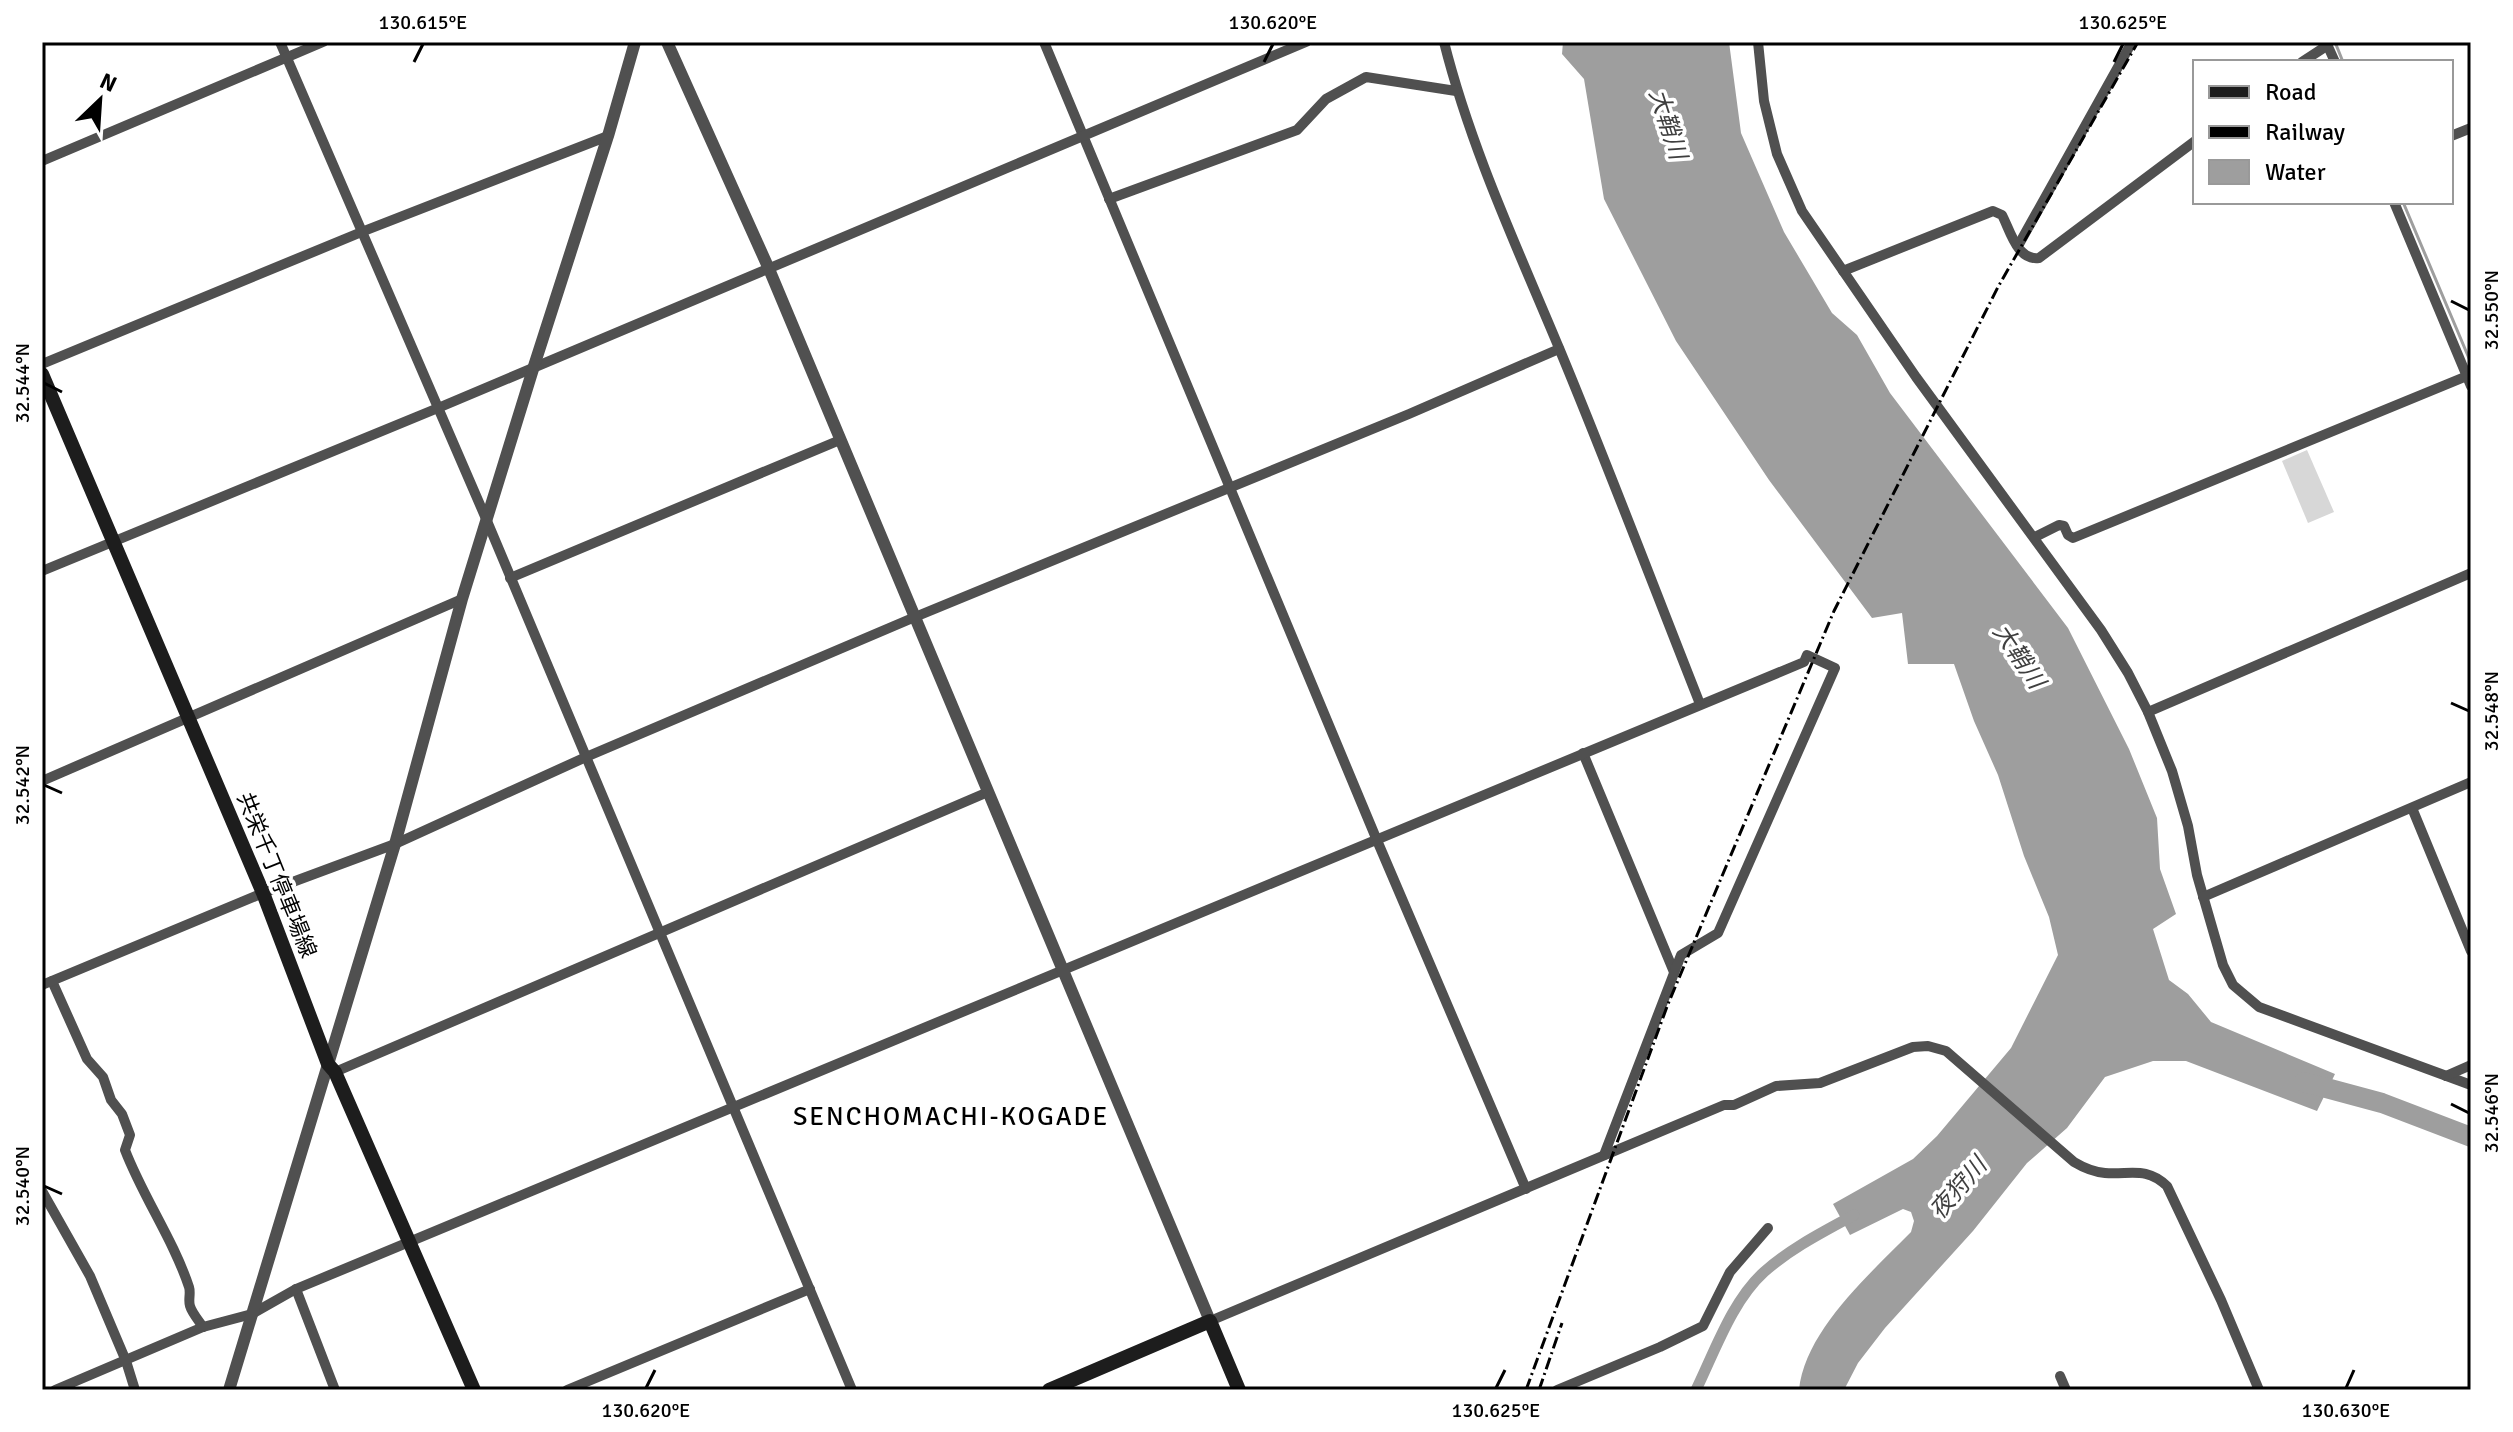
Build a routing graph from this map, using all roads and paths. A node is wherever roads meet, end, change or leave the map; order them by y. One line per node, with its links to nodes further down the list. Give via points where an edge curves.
1 (280, 42): 11 (street)
2 (323, 42): 11 (street)
3 (635, 42): 14 (street)
4 (667, 42): 22 (street)
5 (1044, 42): 15 (street)
6 (1306, 42): 15 (street)
7 (1444, 42): 13 (street)
8 (1758, 42): 23 (street, via 1777,154 1802,211)
9 (2132, 42): 21 (street)
10 (2327, 43): 12 (street)
11 (287, 57): 17 (street); 20 (street)
12 (2305, 60)
13 (1456, 91): 18 (street, via 1366,77 1326,99 1297,130); 24 (street, via 1492,193)
14 (608, 136): 20 (street); 26 (street)
15 (1083, 136): 18 (street); 22 (street)
16 (2193, 142): 21 (street, via 2039,258 2023,255)
17 (42, 161)
18 (1109, 199): 31 (street)
19 (2395, 204): 28 (street)
20 (364, 231): 25 (street); 29 (street)
21 (2018, 246): 23 (street, via 2002,215 1993,211)
22 (769, 269): 26 (street); 30 (street)
23 (1843, 271): 33 (street)
24 (1559, 349): 31 (street); 40 (street)
25 (42, 364)
26 (534, 366): 29 (street); 32 (street)
27 (42, 374): 34 (main road, 共栄千丁停車場線)
28 (2468, 375): 33 (street, via 2073,538 2059,525)
29 (438, 408): 32 (street); 34 (street)
30 (840, 440): 37 (street); 39 (street)
31 (1229, 487): 39 (street); 49 (street)
32 (487, 521): 37 (street); 38 (street)
33 (2035, 537): 41 (street, via 2101,630)
34 (114, 543): 35 (street); 42 (main road, 共栄千丁停車場線)
35 (42, 571)
36 (2471, 573): 41 (street)
37 (510, 578): 44 (street)
38 (462, 599): 42 (street); 50 (street)
39 (915, 617): 44 (street); 47 (street)
40 (1700, 704): 43 (street); 56 (street, via 1804,662 1807,655 1835,668 1718,933 1681,955)
41 (2148, 712): 52 (street, via 2172,771)
42 (189, 719): 45 (street); 51 (main road, 共栄千丁停車場線)
43 (1583, 753): 49 (street); 56 (street)
44 (586, 757): 50 (street); 53 (street)
45 (42, 781)
46 (2471, 782): 48 (street)
47 (988, 792): 53 (street); 55 (street)
48 (2412, 808): 52 (street); 54 (street)
49 (1376, 838): 55 (street); 64 (street)
50 (395, 844): 51 (street); 59 (street)
51 (263, 893): 57 (street); 59 (main road, 共栄千丁停車場線)
52 (2203, 897): 60 (street, via 2233,985 2259,1007)
53 (659, 931): 59 (street); 62 (street)
54 (2471, 951)
55 (1063, 969): 62 (street); 71 (street)
56 (1674, 972): 63 (street)
57 (47, 983): 72 (street, via 122,1114 130,1135 125,1150)
58 (2471, 1065): 60 (street)
59 (331, 1068): 67 (main road, 共栄千丁停車場線); 70 (street)
60 (2446, 1076): 61 (street)
61 (2471, 1085)
62 (733, 1107): 67 (street); 69 (street)
63 (1604, 1155): 64 (street); 86 (street, via 1776,1086 1820,1083 1913,1047 1946,1051 2074,1162 2107,1174 2152,1175 2167,1186)
64 (1526, 1189): 71 (street)
65 (42, 1191): 73 (street, via 90,1276)
66 (1768, 1228): 84 (street, via 1730,1272 1703,1326)
67 (411, 1241): 68 (street); 79 (main road, 共栄千丁停車場線)
68 (296, 1289): 70 (street); 78 (street)
69 (810, 1289): 80 (street); 81 (street)
70 (252, 1314): 72 (street); 77 (street)
71 (1210, 1321): 82 (main road); 83 (main road)
72 (203, 1327): 73 (street)
73 (126, 1361): 75 (street); 76 (street)
74 (2060, 1376): 85 (street)
75 (55, 1390)
76 (135, 1390)
77 (229, 1390)
78 (335, 1390)
79 (474, 1390)
80 (567, 1390)
81 (852, 1390)
82 (1049, 1390)
83 (1239, 1390)
84 (1557, 1390)
85 (2066, 1390)
86 (2259, 1390)

